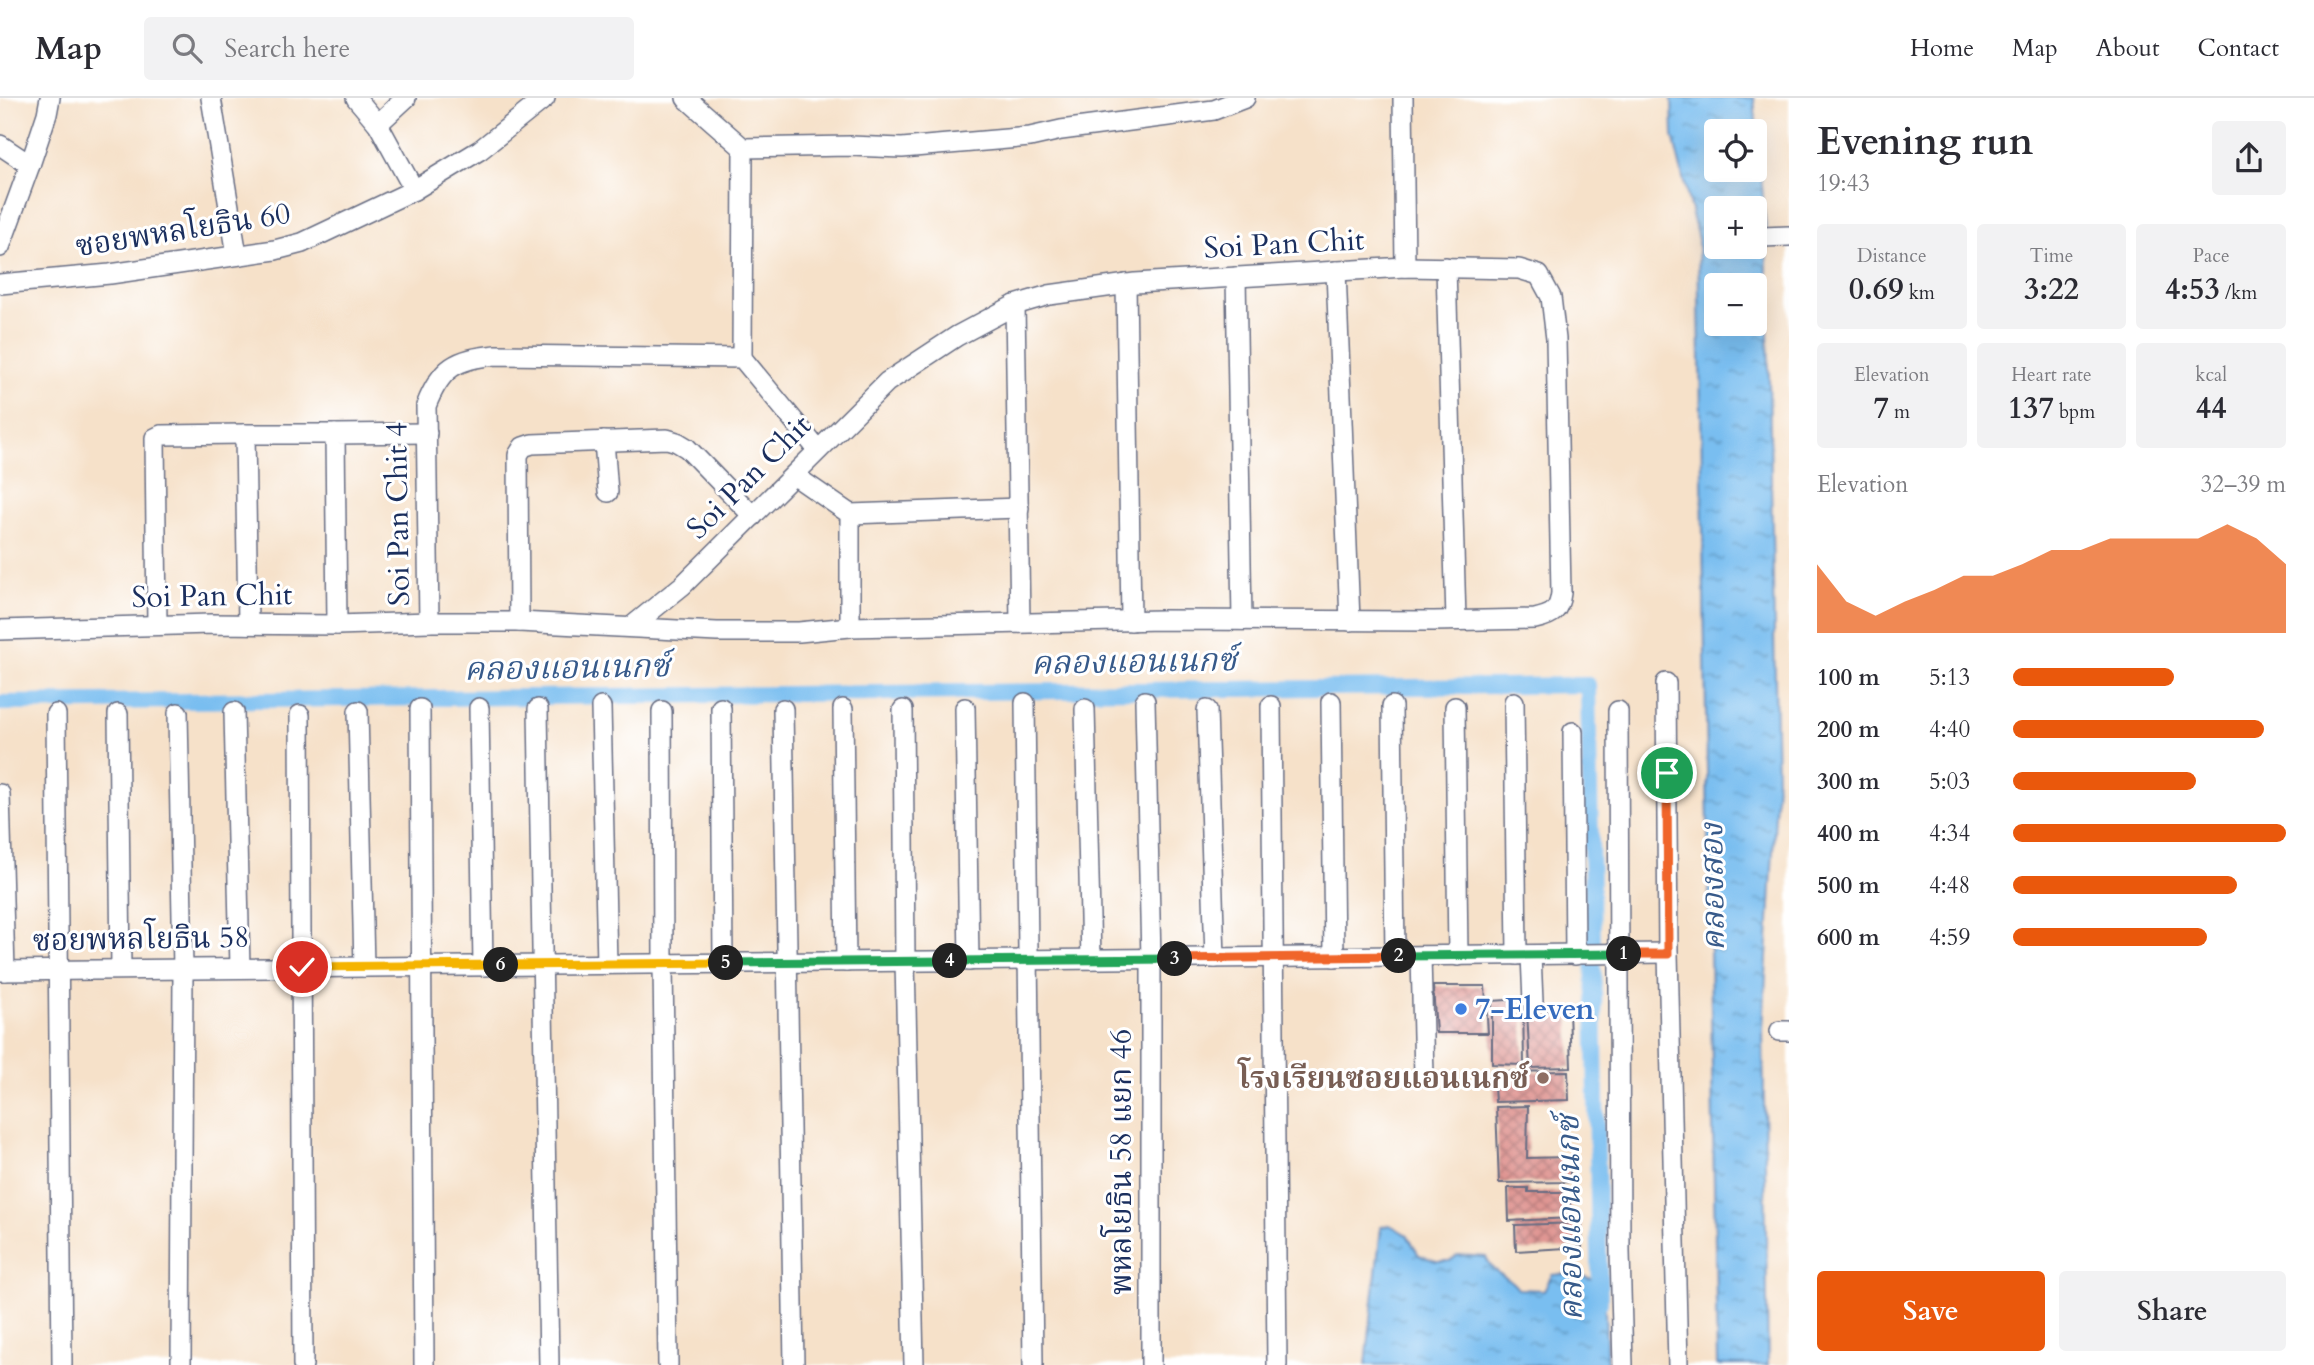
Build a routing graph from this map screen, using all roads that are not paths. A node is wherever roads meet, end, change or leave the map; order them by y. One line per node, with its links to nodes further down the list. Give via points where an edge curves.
1 (50, 98): 12 (street)
2 (211, 98): 17 (street)
3 (356, 98): 9 (street)
4 (406, 98): 9 (street)
5 (545, 98): 13 (street, ซอยพหลโยธิน 60, via 480,150)
6 (686, 98): 11 (street)
7 (1245, 98): 11 (street, via 1214,110 1030,137 902,148)
8 (1403, 98): 18 (street)
9 (377, 124): 13 (street)
10 (0, 145): 12 (street)
11 (743, 148): 25 (street)
12 (30, 165): 16 (street)
13 (414, 190): 17 (street, ซอยพหลโยธิน 60, via 302,243)
14 (1789, 236): 15 (street)
15 (1767, 237)
16 (0, 247)
17 (237, 255): 22 (street, ซอยพหลโยธิน 60)
18 (1405, 267): 19 (street, Soi Pan Chit); 20 (street, Soi Pan Chit)
19 (1446, 267): 39 (street); 39 (street, Soi Pan Chit, via 1519,269 1539,275 1551,297 1556,339 1559,607 1551,615 1535,619)
20 (1336, 271): 21 (street, Soi Pan Chit); 38 (street)
21 (1236, 277): 23 (street, Soi Pan Chit); 36 (street)
22 (0, 284)
23 (1126, 284): 24 (street, Soi Pan Chit, via 1049,295); 37 (street)
24 (1015, 305): 30 (street, Soi Pan Chit, via 887,382); 33 (street)
25 (742, 358): 26 (street, Soi Pan Chit 4, via 472,357 450,368 435,383 426,406); 30 (street)
26 (426, 433): 28 (street); 40 (street, Soi Pan Chit 4)
27 (245, 434): 28 (street); 43 (street); 44 (street, via 155,438)
28 (335, 434): 45 (street)
29 (604, 442): 32 (street); 35 (street, via 677,442); 41 (street, via 532,444 518,455)
30 (818, 450): 31 (street, Soi Pan Chit)
31 (795, 476): 34 (street); 35 (street, Soi Pan Chit)
32 (608, 492)
33 (1019, 508): 34 (street); 42 (street)
34 (850, 514): 47 (street)
35 (753, 516): 46 (street, Soi Pan Chit, via 683,585)
36 (1241, 620): 37 (street); 38 (street)
37 (1131, 621): 42 (street)
38 (1350, 621): 39 (street)
39 (1456, 621)
40 (429, 622): 41 (street, Soi Pan Chit); 45 (street, Soi Pan Chit)
41 (519, 622): 46 (street, Soi Pan Chit)
42 (1020, 623): 47 (street)
43 (248, 624): 44 (street, Soi Pan Chit); 45 (street, Soi Pan Chit)
44 (157, 625): 48 (street, Soi Pan Chit)
45 (337, 625)
46 (631, 627): 47 (street, via 717,632)
47 (850, 627)
48 (0, 631)
49 (1667, 683): 79 (street)
50 (1025, 702): 89 (street)
51 (1145, 702): 88 (street, พหลโยธิน 58 แยก 46)
52 (1331, 702): 84 (street)
53 (1514, 702): 80 (street)
54 (1271, 706): 86 (street)
55 (1392, 706): 81 (street)
56 (601, 707): 95 (street)
57 (1455, 707): 83 (street)
58 (479, 708): 99 (street)
59 (721, 708): 93 (street)
60 (965, 708): 91 (street)
61 (420, 709): 98 (street)
62 (538, 709): 97 (street)
63 (783, 709): 94 (street)
64 (843, 709): 92 (street)
65 (1085, 709): 87 (street)
66 (903, 710): 90 (street)
67 (1207, 710): 85 (street)
68 (358, 711): 101 (street)
69 (662, 711): 96 (street)
70 (1618, 711): 78 (street)
71 (234, 712): 102 (street)
72 (56, 713): 105 (street)
73 (178, 713): 104 (street)
74 (118, 715): 103 (street)
75 (300, 715): 100 (street)
76 (1573, 732): 78 (street)
77 (0, 794): 106 (street)
78 (1595, 954): 79 (street, ซอยพหลโยธิน 58); 80 (street, ซอยพหลโยธิน 58); 120 (street)
79 (1668, 954): 121 (street)
80 (1524, 955): 83 (street, ซอยพหลโยธิน 58); 107 (street)
81 (1395, 956): 82 (street, ซอยพหลโยธิน 58); 84 (street, ซอยพหลโยธิน 58)
82 (1421, 956): 83 (street, ซอยพหลโยธิน 58); 108 (street)
83 (1458, 956)
84 (1334, 957): 86 (street, ซอยพหลโยธิน 58)
85 (1215, 958): 86 (street, ซอยพหลโยธิน 58); 88 (street, ซอยพหลโยธิน 58)
86 (1275, 958): 119 (street)
87 (1091, 959): 88 (street, ซอยพหลโยธิน 58); 89 (street, ซอยพหลโยธิน 58)
88 (1151, 959): 118 (street, พหลโยธิน 58 แยก 46)
89 (1029, 960): 91 (street, ซอยพหลโยธิน 58); 117 (street)
90 (905, 961): 91 (street, ซอยพหลโยธิน 58); 92 (street, ซอยพหลโยธิน 58); 116 (street)
91 (969, 961)
92 (846, 962): 94 (street, ซอยพหลโยธิน 58)
93 (723, 963): 94 (street, ซอยพหลโยธิน 58); 96 (street, ซอยพหลโยธิน 58)
94 (786, 963): 115 (street)
95 (607, 964): 96 (street, ซอยพหลโยธิน 58); 97 (street, ซอยพหลโยธิน 58)
96 (663, 964): 114 (street)
97 (543, 965): 99 (street, ซอยพหลโยธิน 58); 113 (street)
98 (422, 966): 99 (street, ซอยพหลโยธิน 58); 101 (street, ซอยพหลโยธิน 58); 112 (street)
99 (483, 966)
100 (302, 967): 101 (street, ซอยพหลโยธิน 58); 102 (street, ซอยพหลโยธิน 58); 111 (street)
101 (364, 967)
102 (240, 968): 104 (street, ซอยพหลโยธิน 58)
103 (121, 969): 104 (street, ซอยพหลโยธิน 58); 105 (street, ซอยพหลโยธิน 58)
104 (183, 969): 110 (street)
105 (60, 970): 106 (street, ซอยพหลโยธิน 58); 109 (street)
106 (2, 971)
107 (1533, 1002)
108 (1424, 1076)
109 (62, 1365)
110 (181, 1365)
111 (303, 1365)
112 (424, 1365)
113 (548, 1365)
114 (668, 1365)
115 (794, 1365)
116 (914, 1365)
117 (1033, 1365)
118 (1151, 1365)
119 (1277, 1365)
120 (1623, 1365)
121 (1678, 1365)

